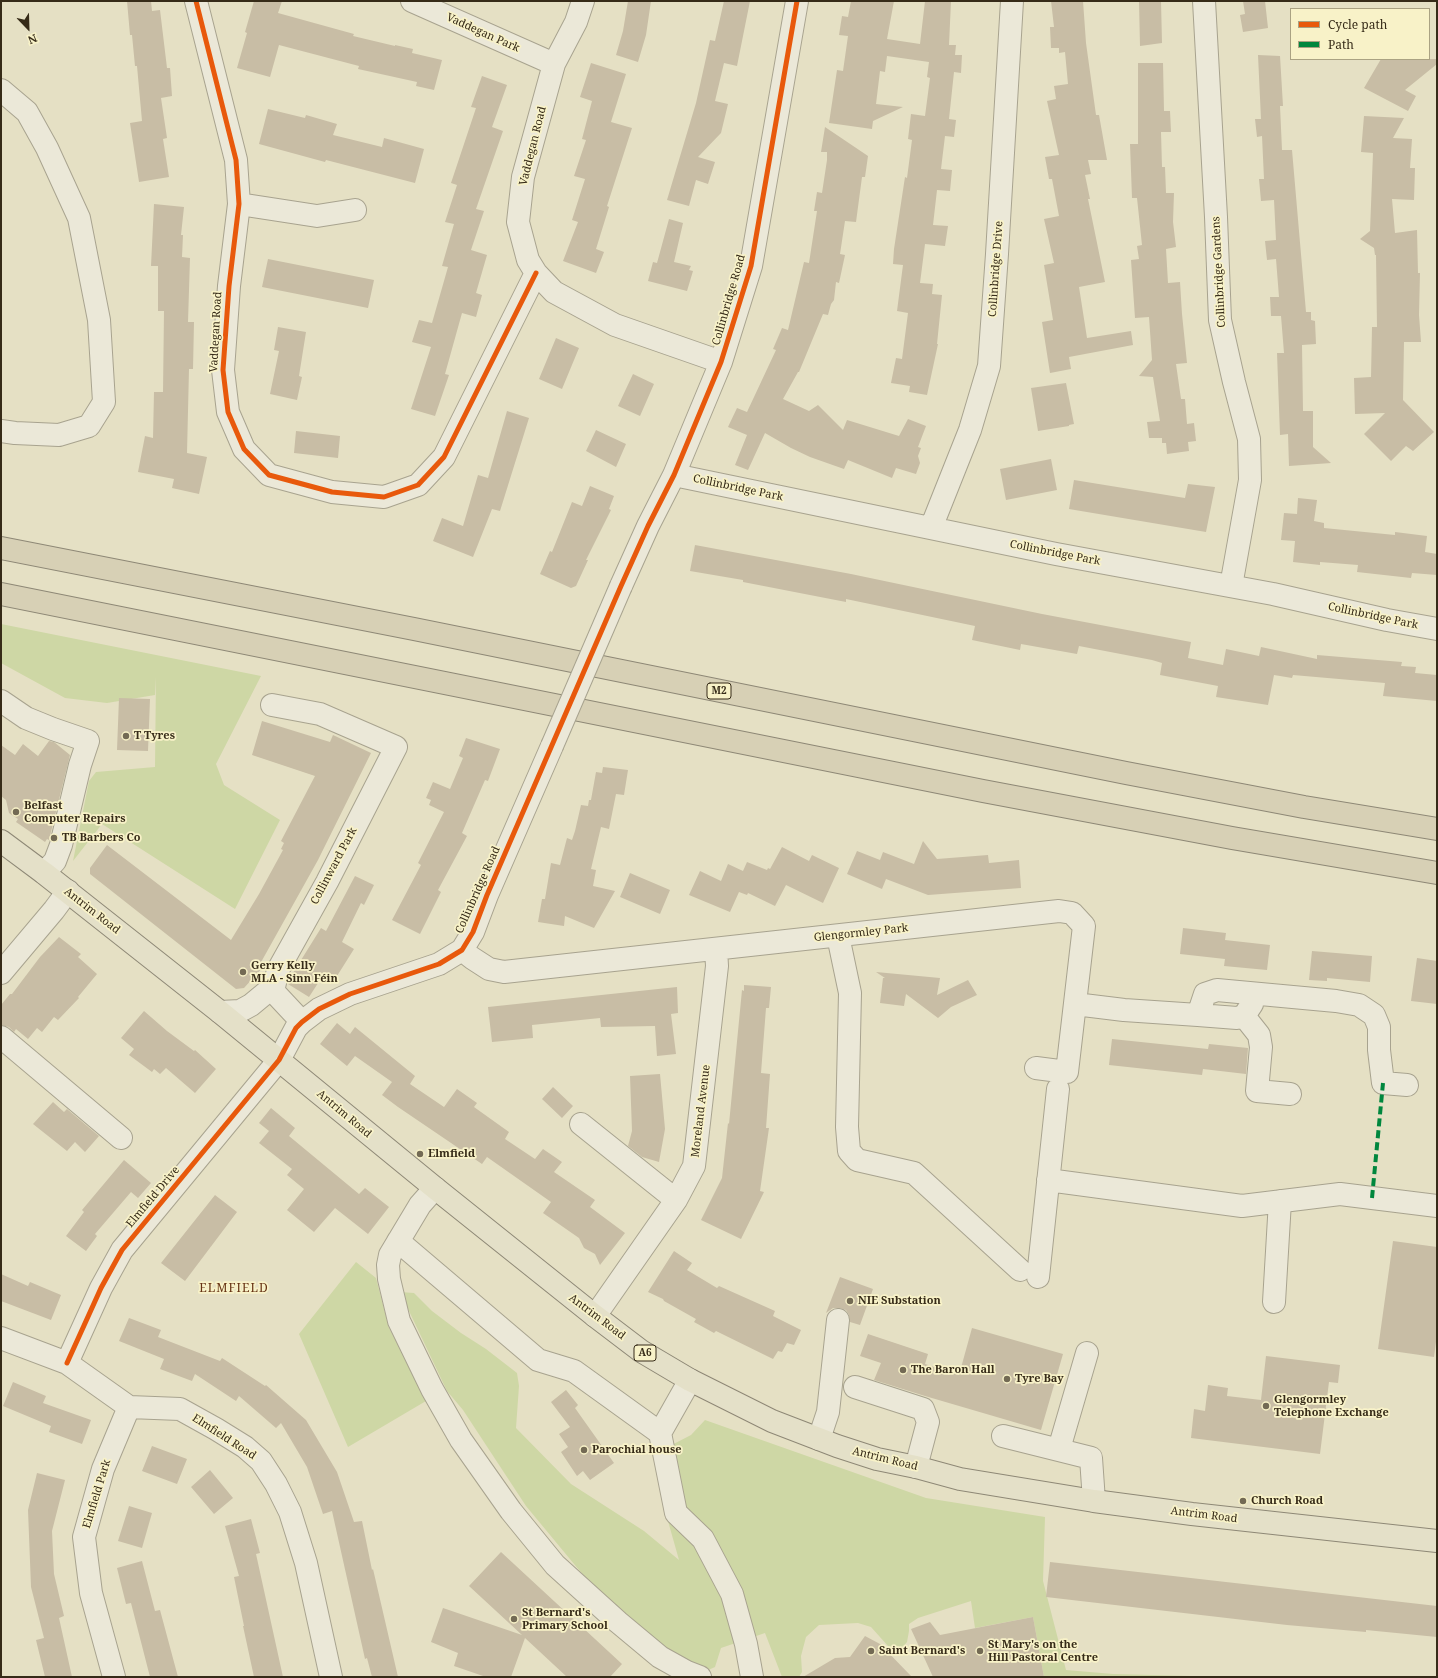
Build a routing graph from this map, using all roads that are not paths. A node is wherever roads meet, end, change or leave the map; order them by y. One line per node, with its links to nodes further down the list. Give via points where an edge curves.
1 (196, 1): 9 (street, Vaddegan Road, via 236,160)
2 (412, 1): 7 (street, Vaddegan Park)
3 (583, 1): 7 (street, Vaddegan Road, via 576,22)
4 (797, 1): 12 (street, Collinbridge Road, via 751,266)
5 (1012, 1): 15 (street, Collinbridge Drive, via 989,366 970,430)
6 (1204, 1): 17 (street, Collinbridge Gardens, via 1220,320 1249,439 1250,480)
7 (554, 64): 11 (street, Vaddegan Road, via 523,177 518,222 528,260)
8 (1, 90): 13 (street, via 27,112 47,148 78,218 99,320 104,402 89,426 59,435)
9 (239, 204): 10 (street, via 317,216); 11 (street, Vaddegan Road, via 229,286 223,370 228,412 244,449 269,475 332,492 384,497 418,485 444,458)
10 (355, 210)
11 (536, 273): 12 (street, Vaddegan Road, via 554,292 615,325)
12 (721, 362): 14 (street, Collinbridge Road)
13 (1, 431)
14 (674, 474): 15 (street, Collinbridge Park); 29 (street, Collinbridge Road, bridge, via 621,586 473,932)
15 (931, 528): 17 (street, Collinbridge Park)
16 (1, 548): 22 (highway, M2, via 1126,773)
17 (1231, 586): 19 (street, Collinbridge Park)
18 (1, 594): 24 (highway, via 983,791 1232,838)
19 (1437, 629)
20 (1, 701): 25 (street, via 26,718 88,741 61,845 55,861)
21 (272, 705): 31 (street, Collinward Park, via 320,714 396,746 327,882 278,970)
22 (1437, 829)
23 (1, 841): 25 (main road, Antrim Road / A6)
24 (1437, 872)
25 (44, 873): 26 (main road, Antrim Road / A6)
26 (68, 891): 30 (street); 34 (main road, Antrim Road / A6)
27 (838, 936): 28 (street, Glengormley Park); 33 (street, Glengormley Park, via 1058,911 1072,913 1084,926); 46 (street, via 850,993 847,1127 849,1151 857,1160 914,1173 1029,1274)
28 (716, 949): 29 (street, Glengormley Park, via 504,972 489,969); 48 (street, Moreland Avenue, via 717,966 694,1166)
29 (462, 950): 37 (street, Collinbridge Road, via 439,964 350,994 319,1009)
30 (1, 973)
31 (274, 986): 34 (street, via 240,1011); 37 (street, via 273,991)
32 (1256, 994): 35 (street, via 1217,990 1205,994); 36 (street, via 1251,1008); 41 (street, via 1336,1001 1359,1005 1374,1014 1379,1027 1383,1083)
33 (1075, 1004): 35 (street); 40 (street, Glengormley Park, via 1067,1072)
34 (220, 1012): 39 (main road, Antrim Road / A6)
35 (1198, 1015): 36 (street, via 1229,1019)
36 (1244, 1016): 43 (street, via 1259,1035 1261,1047 1257,1091)
37 (302, 1022): 39 (street, Collinbridge Road, via 296,1028)
38 (1, 1037): 45 (street)
39 (279, 1060): 47 (main road, Antrim Road / A6); 57 (street, Elmfield Drive, via 122,1250 101,1288)
40 (1036, 1068)
41 (1407, 1085)
42 (1058, 1089): 46 (street)
43 (1290, 1094)
44 (581, 1124): 48 (street)
45 (121, 1138)
46 (1048, 1180): 49 (street, via 1242,1206)
47 (435, 1188): 51 (street, via 420,1204); 53 (main road, Antrim Road / A6)
48 (676, 1200): 53 (street, Moreland Avenue)
49 (1280, 1201): 50 (street, via 1340,1194); 52 (street)
50 (1437, 1206)
51 (398, 1241): 61 (street, via 538,1360 574,1371); 70 (street, via 388,1265 399,1321 432,1389 461,1440 511,1510 555,1565 660,1657)
52 (1274, 1302)
53 (595, 1316): 58 (main road, Antrim Road / A6, via 641,1350)
54 (838, 1320): 63 (street, via 828,1412)
55 (1, 1338): 57 (street)
56 (1087, 1353): 64 (street)
57 (67, 1363): 60 (street)
58 (690, 1380): 61 (street); 63 (main road, Antrim Road / A6, via 772,1421)
59 (855, 1387): 65 (street, via 923,1409 928,1422)
60 (129, 1407): 68 (street, Elmfield Park, via 103,1469 84,1536 91,1593); 69 (street, Elmfield Road, via 180,1409 216,1429 261,1461 290,1512 306,1563)
61 (660, 1433): 71 (street, via 676,1513 703,1539 732,1594)
62 (1003, 1436): 64 (street)
63 (819, 1439): 65 (main road, Antrim Road / A6, via 877,1458)
64 (1059, 1450): 66 (street, via 1091,1458)
65 (916, 1467): 66 (main road, Antrim Road / A6, via 960,1479)
66 (1094, 1501): 67 (main road, Antrim Road / A6)
67 (1437, 1541)
68 (114, 1677)
69 (331, 1677)
70 (700, 1677)
71 (752, 1677)

